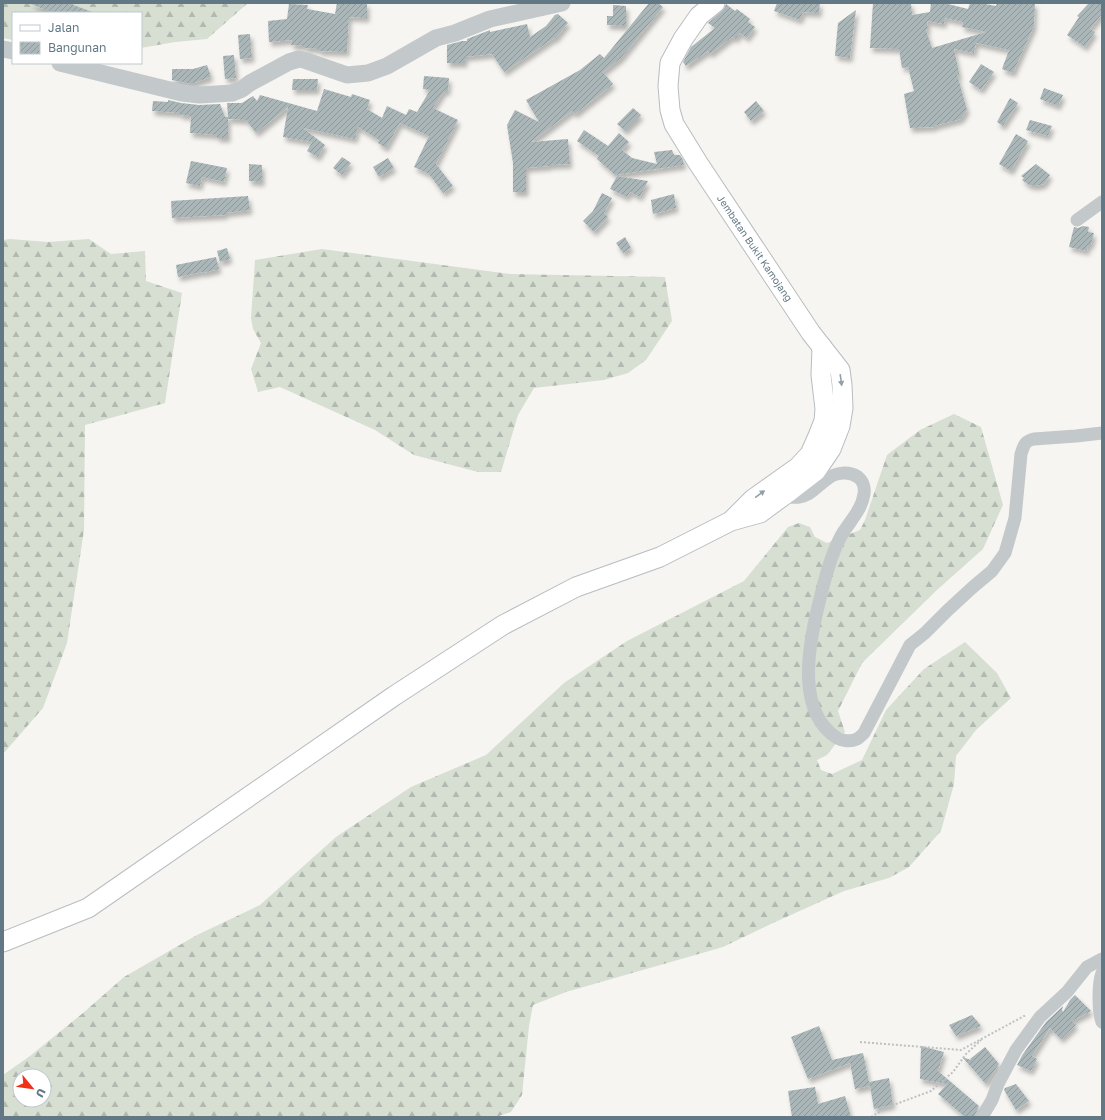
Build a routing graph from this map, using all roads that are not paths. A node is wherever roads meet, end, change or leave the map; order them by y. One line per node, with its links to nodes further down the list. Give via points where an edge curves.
1 (562, 3): 3 (street, via 490,19 436,38 387,66 368,73 347,75 299,60 289,62 232,93 182,93)
2 (715, 3): 6 (main road, Jembatan Bukit Kamojang, via 699,16 670,63 668,86 674,124)
3 (64, 64)
4 (1102, 202): 5 (street)
5 (1077, 220)
6 (817, 340): 8 (main road, Jembatan Bukit Kamojang, one-way to 8, via 840,370 843,408 840,426 831,449 816,471); 9 (main road, one-way to 6, via 752,499 798,467 810,454 824,421 825,409)
7 (1102, 433): 8 (street, via 1034,439 1024,444 1015,518 1005,553 992,571 910,645 864,733 858,739 850,741 839,740 818,718 810,698 808,671 811,638 828,568 841,537 862,504 864,486 858,477 841,473 828,478 808,494 798,498)
8 (782, 497): 9 (main road, Jembatan Bukit Kamojang, via 760,513)
9 (731, 521): 10 (main road, via 660,557 576,587 504,625 394,696 88,908)
10 (3, 942)
11 (1102, 959): 14 (street, via 1087,967 1067,992 1040,1017 1016,1050)
12 (1102, 973): 13 (street)
13 (1102, 1022)
14 (982, 1117)

